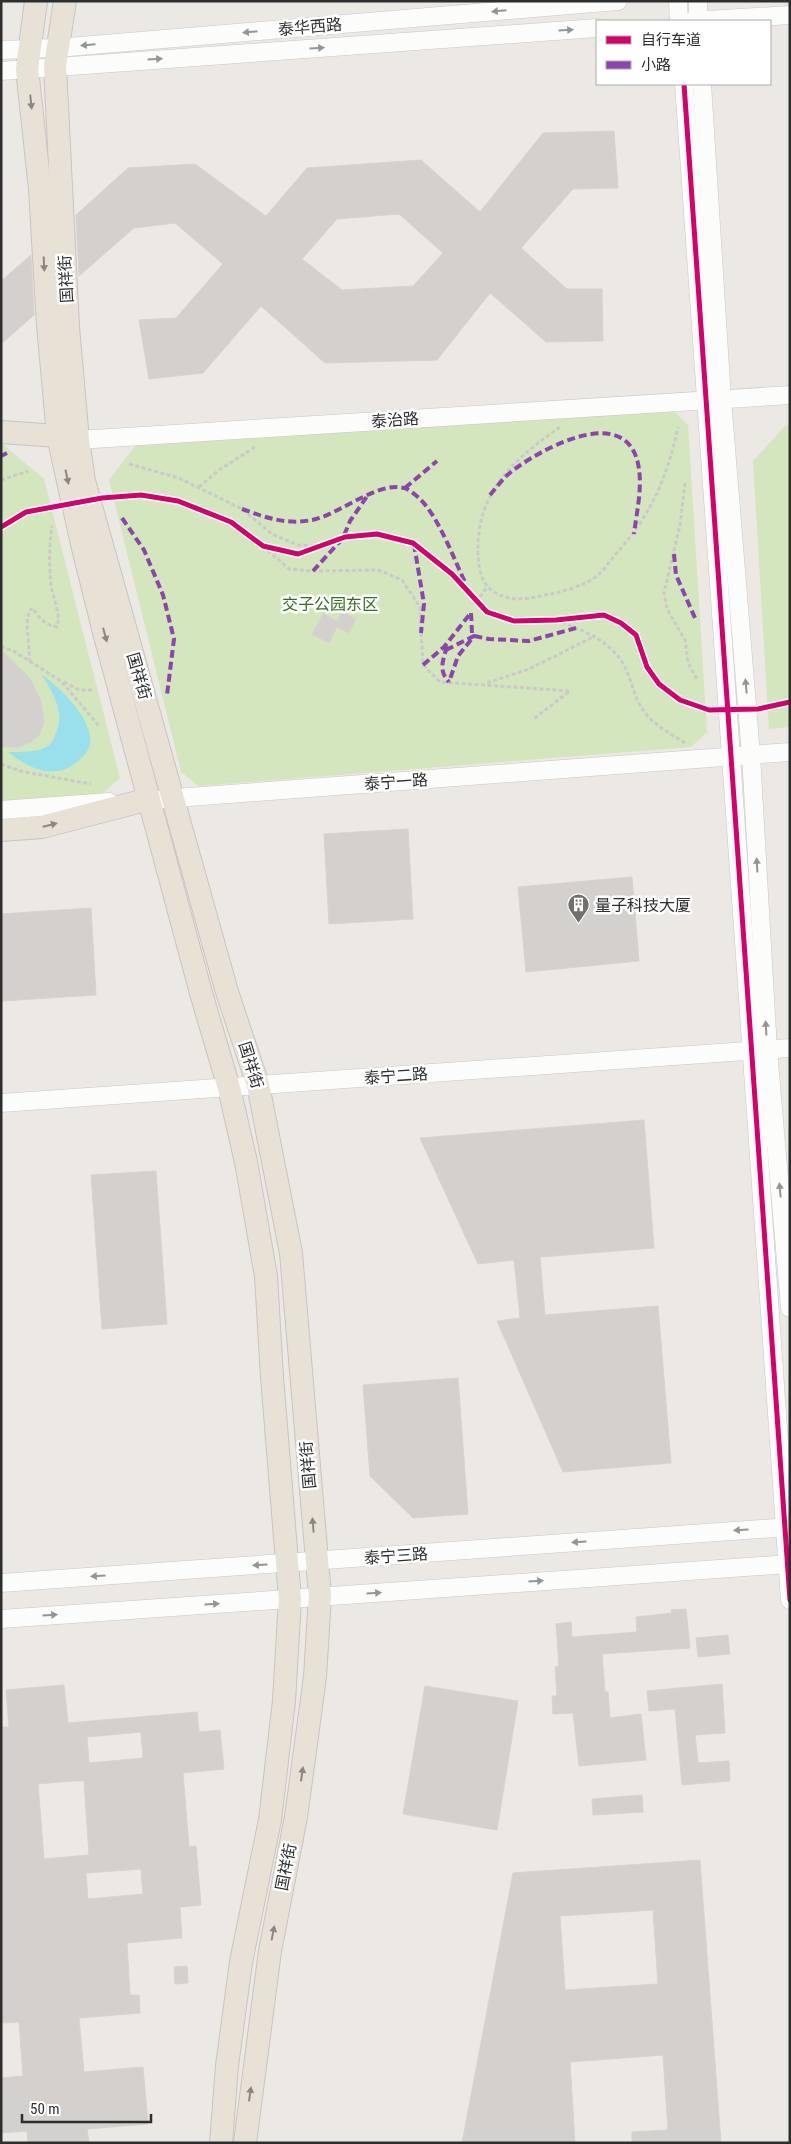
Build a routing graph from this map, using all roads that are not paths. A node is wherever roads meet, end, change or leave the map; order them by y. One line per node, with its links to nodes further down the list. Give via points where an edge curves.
1 (36, 1): 13 (main road, 国祥街)
2 (65, 1): 12 (main road, 国祥街)
3 (618, 1): 12 (street, 泰华西路, one-way to 12)
4 (678, 1): 7 (street)
5 (698, 1): 8 (street)
6 (790, 15): 9 (street)
7 (679, 20)
8 (698, 20)
9 (713, 20)
10 (596, 28): 12 (street, 泰华西路, one-way to 10)
11 (1, 50): 13 (street, 泰华西路)
12 (56, 57): 13 (street, 泰华西路); 20 (main road, 国祥街, via 68,327)
13 (29, 59): 14 (street, 泰华西路); 20 (main road, 国祥街, one-way to 20, via 48,325)
14 (1, 71)
15 (684, 85): 18 (street)
16 (702, 85): 18 (street)
17 (790, 395): 18 (street, 泰治路)
18 (714, 400): 20 (street, 泰治路); 23 (street, one-way to 18); 24 (street)
19 (1, 432): 20 (main road)
20 (68, 438): 21 (street, 泰治路); 25 (main road, 国祥街, via 84,481); 26 (main road, 国祥街, one-way to 26, via 82,544)
21 (1, 440)
22 (790, 752): 23 (street, 泰宁一路)
23 (751, 755): 24 (street, 泰宁一路); 30 (street, one-way to 23)
24 (731, 756): 25 (street, 泰宁一路); 30 (street)
25 (173, 798): 26 (street, 泰宁一路); 31 (main road, 国祥街)
26 (150, 799): 27 (street, 泰宁一路); 28 (main road, one-way to 26, via 42,827); 32 (main road, 国祥街)
27 (1, 810)
28 (1, 830)
29 (790, 1048): 30 (street, 泰宁二路)
30 (760, 1050): 31 (street, 泰宁二路); 34 (street, one-way to 30); 35 (street)
31 (258, 1086): 32 (street, 泰宁二路); 36 (main road, 国祥街, one-way to 31, via 291,1253)
32 (229, 1088): 33 (street, 泰宁二路); 37 (main road, 国祥街, via 266,1276)
33 (1, 1103)
34 (790, 1308)
35 (787, 1527): 36 (street, 泰宁三路, one-way to 36); 38 (street)
36 (317, 1562): 37 (street, 泰宁三路); 40 (main road, 国祥街)
37 (288, 1563): 39 (street, 泰宁三路, one-way to 39); 41 (main road, 国祥街)
38 (788, 1564): 40 (street, one-way to 38); 42 (street)
39 (1, 1583)
40 (320, 1596): 41 (street); 45 (main road, 国祥街, one-way to 40, via 270,1951 296,1817 315,1677)
41 (290, 1598): 43 (street, one-way to 41); 44 (main road, 国祥街, via 284,1701 270,1820 241,1962)
42 (790, 1600)
43 (1, 1619)
44 (221, 2143)
45 (245, 2143)

